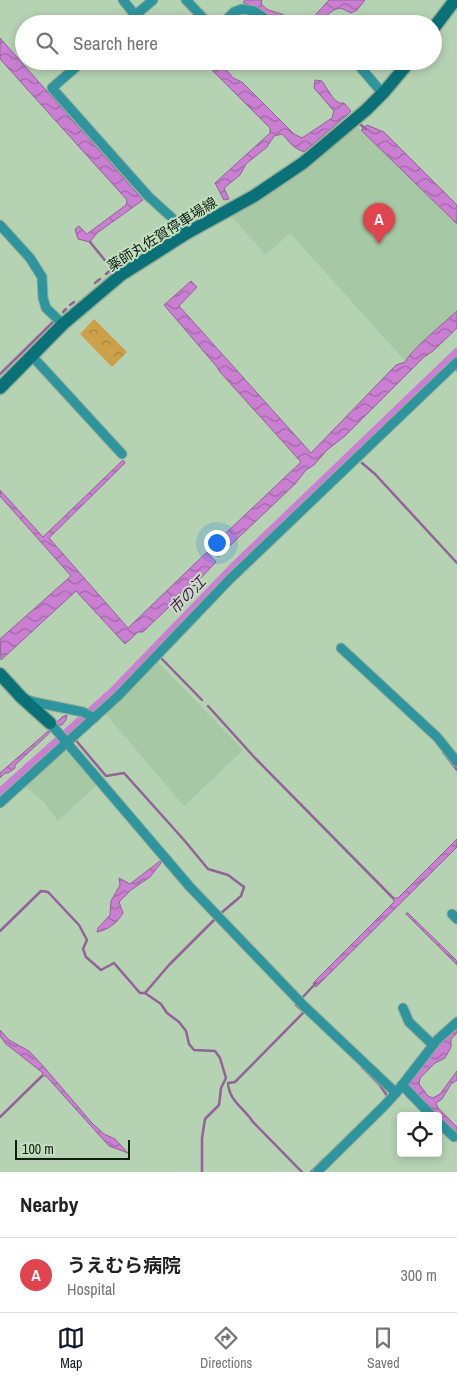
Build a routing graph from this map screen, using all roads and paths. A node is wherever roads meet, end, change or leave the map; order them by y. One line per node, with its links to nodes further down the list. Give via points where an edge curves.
1 (123, 0): 5 (street)
2 (153, 0): 5 (street)
3 (186, 0): 6 (street)
4 (455, 0): 9 (main road)
5 (136, 15)
6 (200, 15)
7 (231, 15): 8 (street, via 242,8)
8 (259, 15)
9 (442, 17)
10 (73, 70): 15 (street, via 52,88 148,196)
11 (363, 70): 13 (street)
12 (402, 70): 13 (main road, 薬師丸佐賀停車場線)
13 (384, 92): 15 (main road, 薬師丸佐賀停車場線, via 303,163 254,196)
14 (0, 225): 16 (street, via 30,258 42,277 46,308)
15 (187, 233): 16 (main road, 薬師丸佐賀停車場線, via 121,275)
16 (63, 324): 17 (main road, 薬師丸佐賀停車場線)
17 (32, 356): 19 (main road, 薬師丸佐賀停車場線); 20 (street)
18 (457, 362): 24 (street, via 230,579)
19 (0, 388)
20 (122, 454)
21 (341, 648): 27 (street, via 437,738)
22 (0, 674): 23 (main road)
23 (21, 697): 24 (street, via 83,712); 25 (main road)
24 (94, 718): 26 (street)
25 (55, 728): 26 (street)
26 (71, 739): 28 (street); 32 (street, via 164,857 218,916 304,1006)
27 (457, 762)
28 (0, 803)
29 (403, 1008): 31 (street, via 409,1022)
30 (457, 1022): 31 (street)
31 (433, 1045): 32 (street)
32 (399, 1089): 33 (street); 36 (street)
33 (427, 1112)
34 (442, 1126): 35 (street)
35 (454, 1137)
36 (317, 1172)

